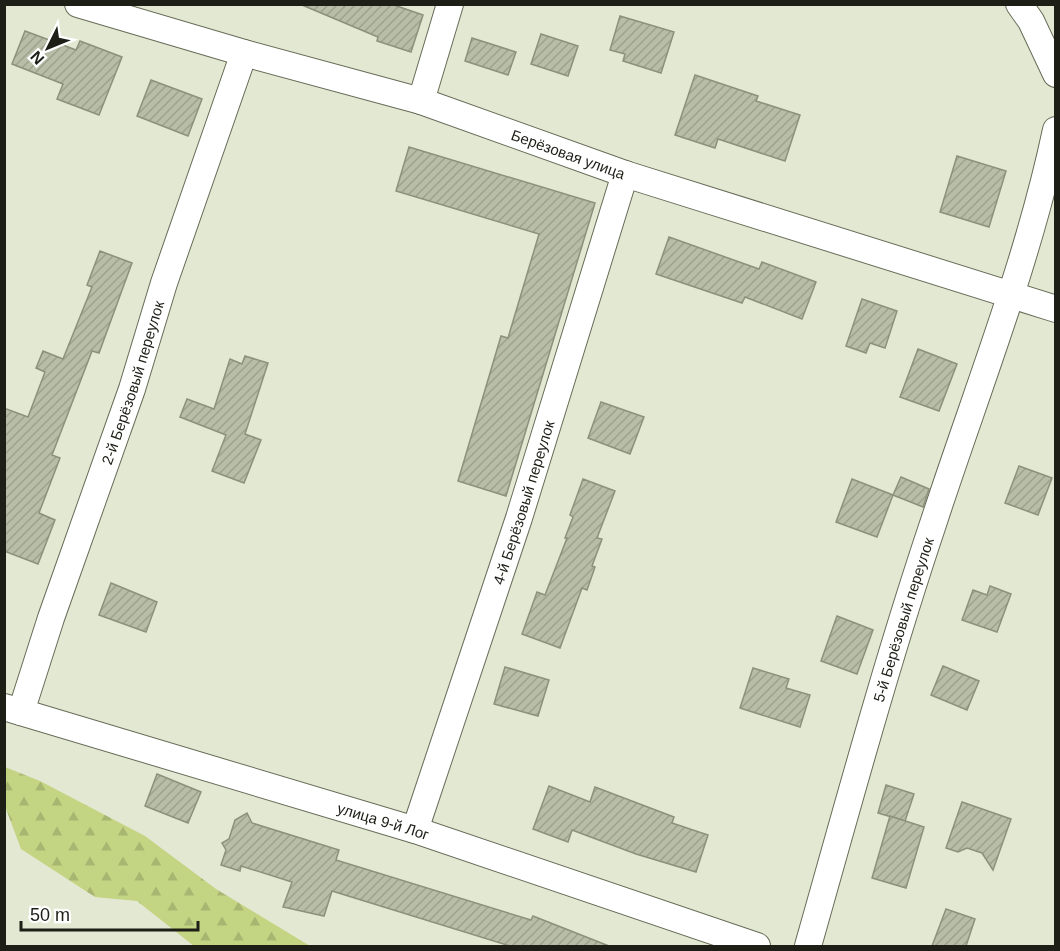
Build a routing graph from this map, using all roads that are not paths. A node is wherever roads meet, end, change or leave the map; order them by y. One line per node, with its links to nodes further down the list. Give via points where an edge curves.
1 (78, 4): 4 (street, Берёзовая улица)
2 (450, 4): 6 (street)
3 (1019, 4): 5 (street)
4 (244, 53): 6 (street, Берёзовая улица); 11 (street, 2-й Берёзовый переулок, via 164,283 132,389 51,618)
5 (1056, 74)
6 (421, 101): 8 (street, Берёзовая улица)
7 (1056, 130): 9 (street, 5-й Берёзовый переулок)
8 (625, 174): 9 (street, Берёзовая улица); 12 (street, 4-й Берёзовый переулок, via 519,518)
9 (1010, 294): 10 (street, Берёзовая улица); 14 (street, 5-й Берёзовый переулок, via 888,666)
10 (1056, 309)
11 (13, 709): 12 (street, улица 9-й Лог)
12 (415, 830): 13 (street, улица 9-й Лог)
13 (757, 946)
14 (808, 946)

